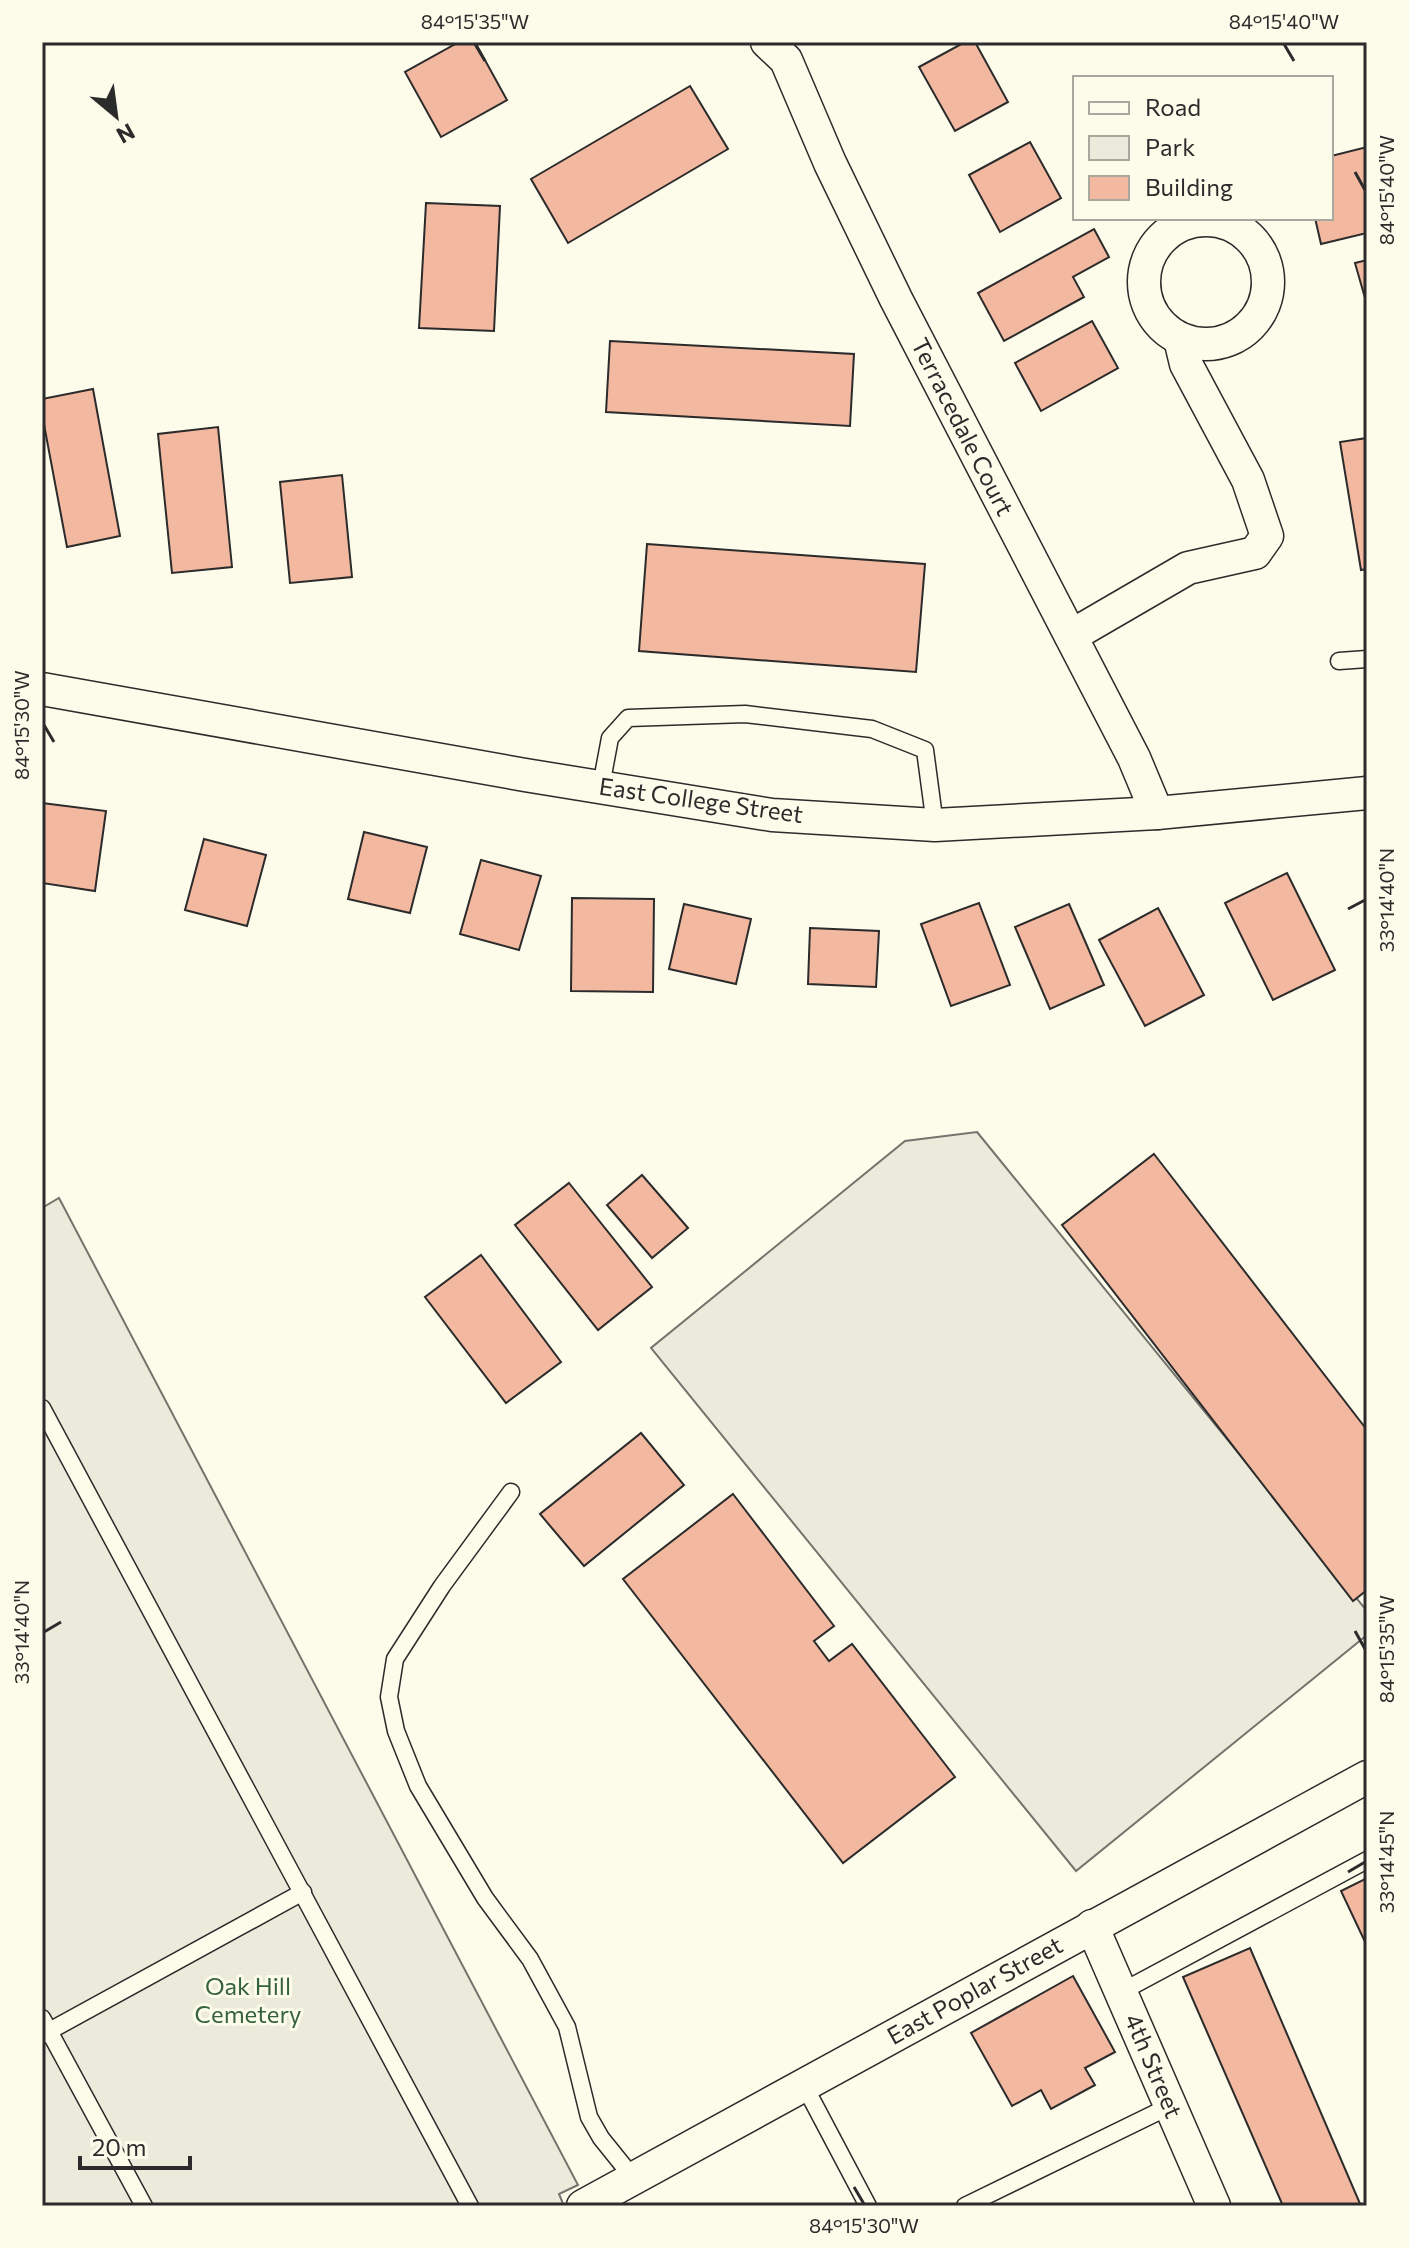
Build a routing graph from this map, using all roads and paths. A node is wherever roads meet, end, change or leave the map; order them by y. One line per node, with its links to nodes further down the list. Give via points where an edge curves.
1 (780, 48): 3 (street, Terracedale Court, via 896,299)
2 (1180, 339): 3 (street, via 1186,364 1248,480 1267,536 1255,553 1188,568)
3 (1071, 636): 9 (street, Terracedale Court)
4 (1367, 659): 5 (lane)
5 (1339, 661)
6 (42, 689): 7 (street, East College Street)
7 (601, 786): 10 (street, East College Street, via 772,815); 10 (lane, via 610,738 628,718 745,714 841,725 872,729 925,750)
8 (1367, 793): 9 (street, East College Street)
9 (1157, 813): 10 (street, East College Street)
10 (935, 825)
11 (42, 1408): 15 (lane)
12 (511, 1492): 21 (lane, via 395,1659 389,1697 418,1786 485,1898 530,1959 567,2027 589,2117)
13 (1367, 1777): 16 (street, East Poplar Street)
14 (1367, 1860): 17 (lane)
15 (303, 1892): 18 (lane); 23 (lane)
16 (1092, 1926): 17 (street, 4th Street); 19 (street, East Poplar Street)
17 (1121, 1992): 20 (street, 4th Street)
18 (44, 2028): 22 (lane)
19 (804, 2085): 21 (street, East Poplar Street); 25 (lane)
20 (1170, 2106): 26 (lane); 27 (street, 4th Street)
21 (634, 2179): 24 (street, East Poplar Street)
22 (144, 2206)
23 (470, 2206)
24 (583, 2206)
25 (868, 2206)
26 (965, 2206)
27 (1214, 2206)

